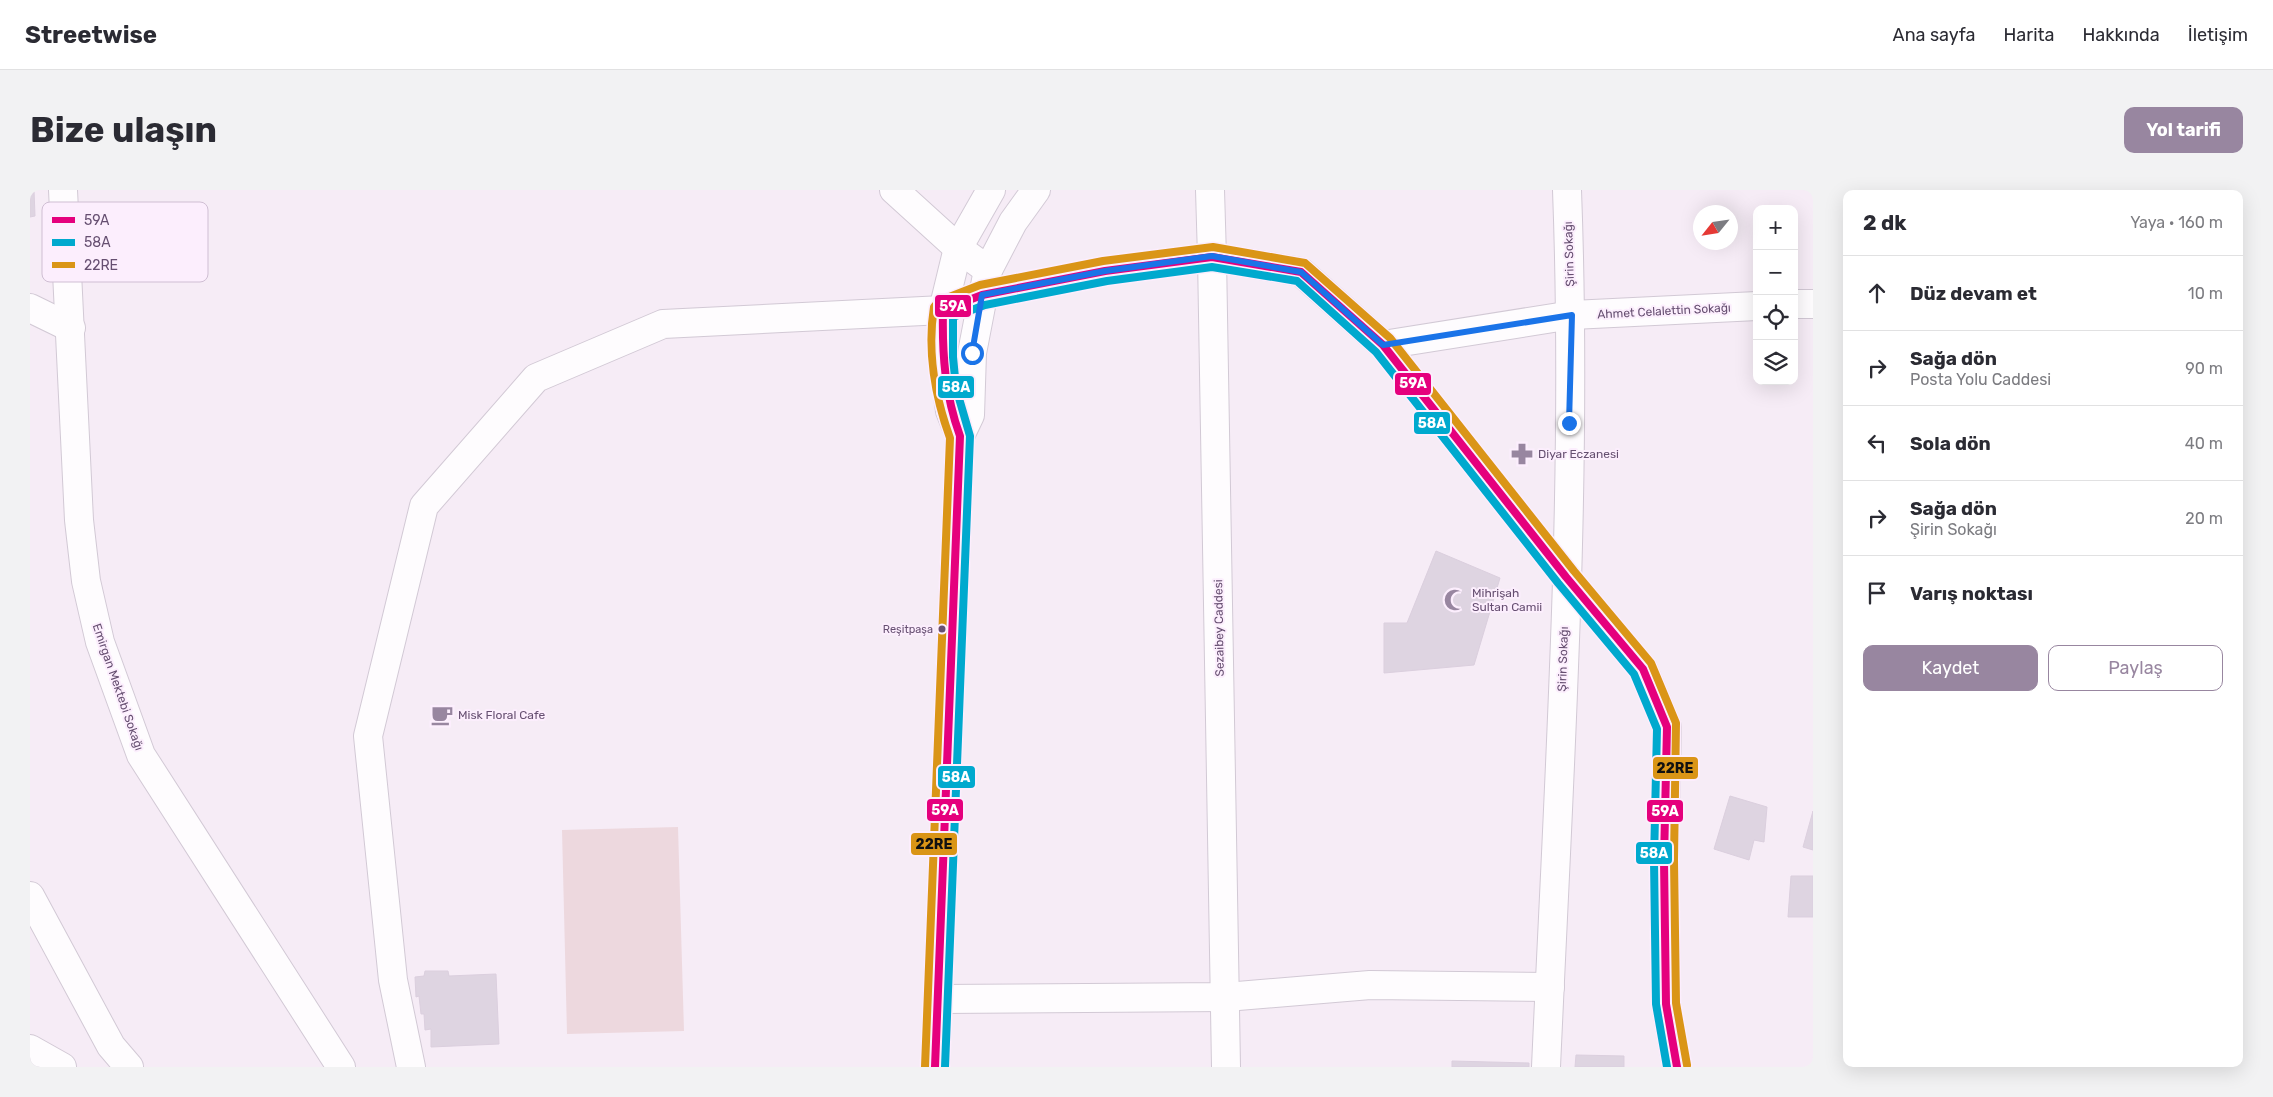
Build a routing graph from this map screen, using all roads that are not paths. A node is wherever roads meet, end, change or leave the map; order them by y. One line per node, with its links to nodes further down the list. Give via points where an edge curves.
1 (894, 190): 6 (street)
2 (991, 190): 6 (street)
3 (1036, 190): 9 (street, via 1013,222)
4 (1210, 190): 7 (street, Sezaibey Caddesi)
5 (1567, 190): 15 (street, Şirin Sokağı)
6 (958, 248): 9 (street); 14 (street)
7 (1212, 256): 9 (street); 17 (street, via 1301,272); 22 (street, Sezaibey Caddesi)
8 (68, 282): 16 (street, Emirgan Mektebi Sokağı)
9 (985, 283): 14 (street); 18 (street, via 972,353 970,415)
10 (1798, 304): 11 (street)
11 (1813, 304)
12 (1753, 306): 15 (street, Ahmet Celalettin Sokağı)
13 (30, 308): 16 (street)
14 (943, 310): 18 (street, via 942,350 946,385 950,411); 28 (street, via 663,324 536,378 424,506 368,736 393,980)
15 (1572, 315): 17 (street, Ahmet Celalettin Sokağı); 19 (street, Şirin Sokağı)
16 (71, 328): 27 (street, Emirgan Mektebi Sokağı, via 79,520 86,581 100,642 141,755)
17 (1383, 345): 19 (street)
18 (960, 436): 23 (street)
19 (1566, 577): 21 (street, Şirin Sokağı); 32 (street, via 1643,669 1667,727 1664,860 1666,1004)
20 (30, 896): 26 (street, via 111,1046)
21 (1550, 987): 22 (street, via 1370,985); 31 (street, Şirin Sokağı)
22 (1226, 997): 23 (street); 30 (street, Sezaibey Caddesi)
23 (938, 999): 29 (street)
24 (30, 1049): 25 (street)
25 (62, 1067)
26 (129, 1067)
27 (341, 1067)
28 (411, 1067)
29 (935, 1067)
30 (1226, 1067)
31 (1546, 1067)
32 (1678, 1067)

